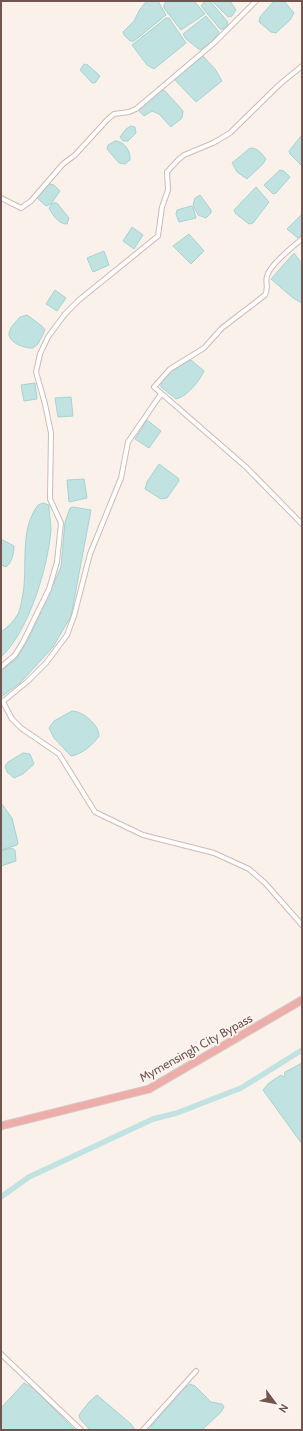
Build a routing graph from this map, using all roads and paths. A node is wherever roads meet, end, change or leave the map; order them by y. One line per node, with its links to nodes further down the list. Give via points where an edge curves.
1 (256, 1): 3 (street, via 214,43 136,108 129,112 114,114 107,120 28,204 21,208)
2 (302, 66): 7 (street, via 230,133 178,160 167,172 168,190 162,207 158,236 79,300 48,337 40,354 36,372 46,404 51,433 50,499 61,523 57,562 49,589 30,630 15,655)
3 (1, 198)
4 (302, 239): 5 (street, via 271,268 266,278 268,287 265,295 226,324 204,348 170,369 154,388)
5 (161, 394): 6 (street, via 246,467); 8 (street, via 128,442 121,478 90,554 67,635 46,663)
6 (302, 524)
7 (1, 667)
8 (2, 703): 9 (street, via 21,728 59,754 95,812 143,835 214,853 249,870 265,883)
9 (302, 925)
10 (302, 1000): 11 (highway, Mymensingh City Bypass, via 149,1089)
11 (1, 1126)
12 (1, 1354): 14 (street)
13 (196, 1371): 15 (street)
14 (81, 1430)
15 (143, 1430)

